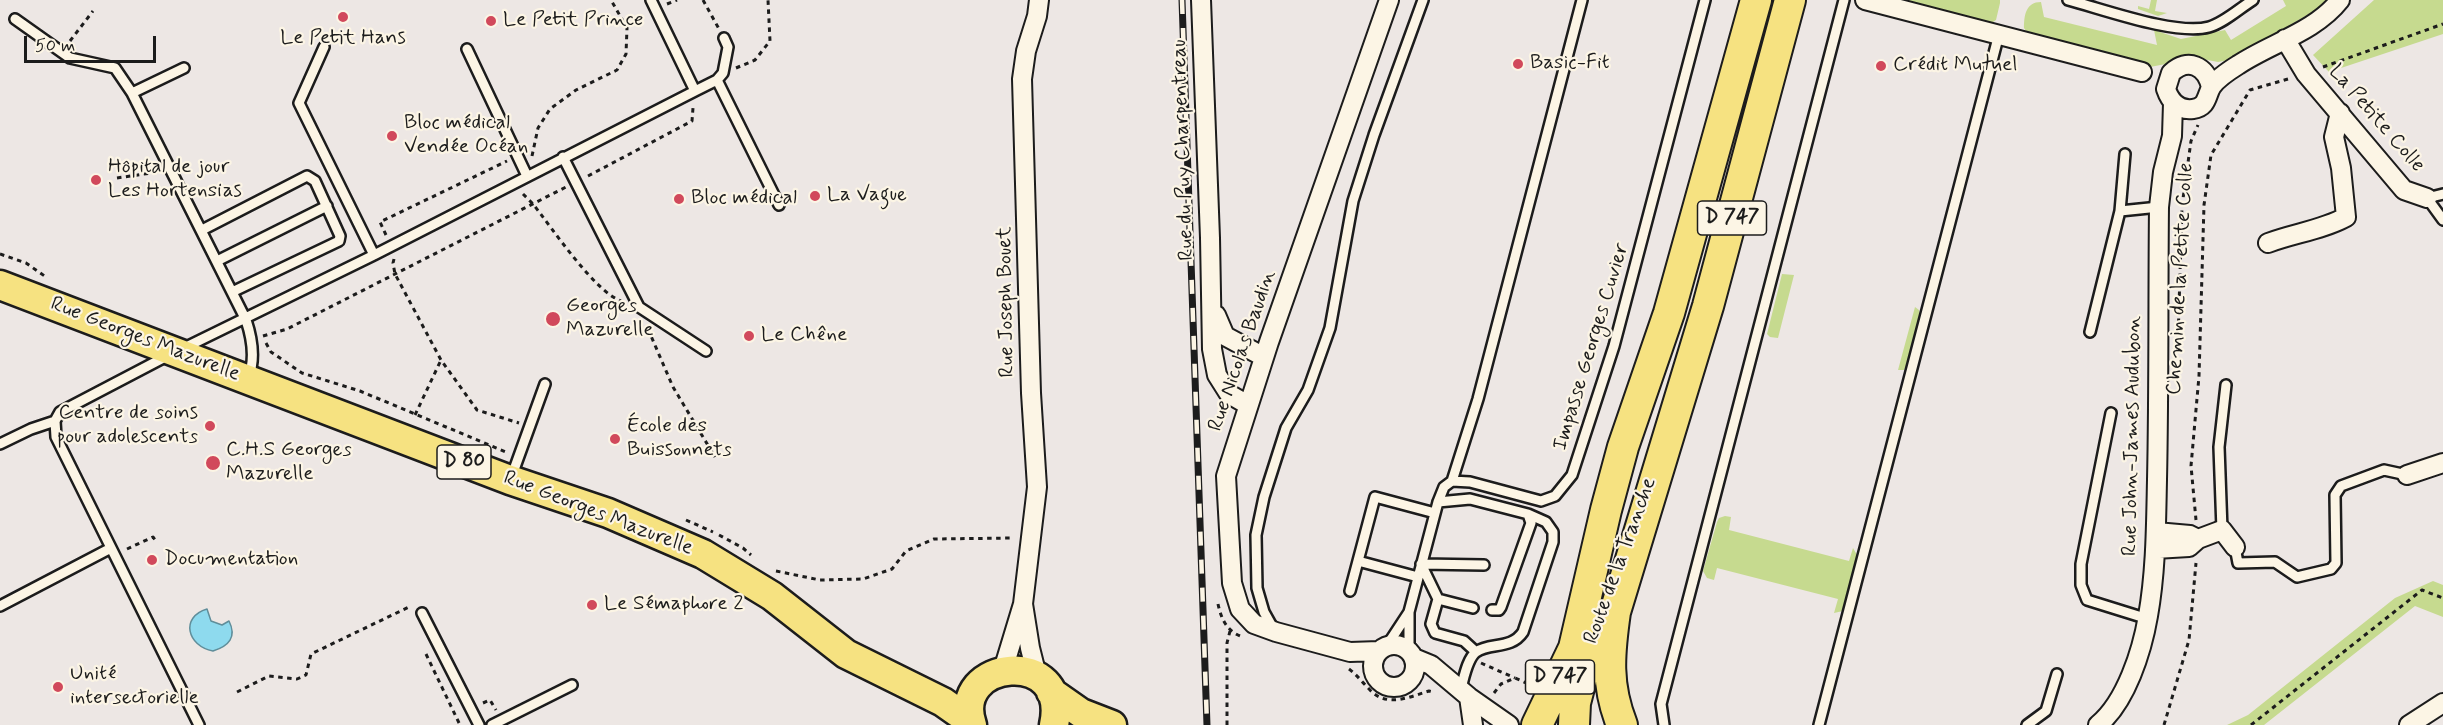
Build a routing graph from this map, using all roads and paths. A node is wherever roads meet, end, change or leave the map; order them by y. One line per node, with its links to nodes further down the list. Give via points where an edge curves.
1 (611, 0): 43 (path, via 627,28 626,54 617,70 576,90 550,109 538,128)
2 (651, 0): 34 (lane)
3 (704, 0): 22 (path)
4 (768, 0): 31 (path, via 770,41 755,60)
5 (1040, 0): 94 (street, Rue Joseph Bouet, via 1022,79 1037,487)
6 (1201, 0): 64 (street, Rue du Puy Charpentreau)
7 (1389, 0): 71 (street, Rue Nicolas Baudin)
8 (1423, 0): 119 (lane, via 1353,201 1330,328 1308,390 1286,428 1264,496 1256,535 1257,588 1264,612)
9 (1582, 0): 87 (lane, via 1478,399)
10 (1705, 0): 87 (lane, Impasse Georges Cuvier, via 1614,346 1572,475 1555,496 1541,501 1470,482)
11 (1756, 0): 148 (highway, Route de la Tranche / D 747, via 1669,313 1623,447 1574,648)
12 (1790, 0): 81 (highway, D 747, via 1708,306)
13 (1844, 0): 151 (lane, via 1661,704)
14 (1865, 0): 21 (street)
15 (2068, 0): 16 (lane, via 2173,27 2192,28 2210,27)
16 (2253, 0)
17 (2340, 0): 23 (street, Rue John-James Audubon, via 2318,20)
18 (93, 11): 26 (path)
19 (15, 19): 26 (lane)
20 (2443, 24): 30 (path, Chemin de la Petite Colle)
21 (1999, 34): 33 (street, via 2142,72); 152 (lane)
22 (724, 38): 31 (lane, via 728,47)
23 (2285, 39): 27 (street, Rue John-James Audubon); 30 (street, La Petite Colle)
24 (324, 47): 58 (lane, via 299,103)
25 (467, 49): 40 (lane)
26 (61, 52): 35 (lane, via 70,58 115,68)
27 (2237, 65): 29 (street, Rue John-James Audubon); 32 (street, Rue John-James Audubon)
28 (184, 68): 35 (lane)
29 (2203, 69): 32 (street); 33 (street, Rue John-James Audubon, via 2184,65)
30 (2306, 74): 36 (street, La Petite Colle); 93 (path, Chemin de la Petite Colle, via 2250,90 2211,155 2204,205 2199,376 2191,466)
31 (720, 77): 34 (lane); 49 (lane)
32 (2211, 87): 37 (street, Rue John-James Audubon)
33 (2170, 88): 37 (street, via 2182,108); 38 (street, Rue John-James Audubon)
34 (695, 91): 41 (lane); 45 (path, via 692,121)
35 (132, 93): 42 (lane)
36 (2340, 113): 47 (street, La Petite Colle, via 2404,190); 55 (street, via 2334,136 2346,217 2327,227)
37 (2197, 114): 38 (street, Rue John-James Audubon); 69 (path, via 2182,206)
38 (2172, 136): 51 (street, Rue John-James Audubon)
39 (2125, 154): 52 (lane)
40 (517, 156): 43 (lane); 56 (path, via 380,222)
41 (563, 157): 43 (lane); 45 (lane)
42 (171, 167): 44 (path); 54 (lane)
43 (527, 176): 46 (lane)
44 (117, 178)
45 (576, 182): 48 (path); 65 (lane)
46 (511, 184): 48 (path); 56 (lane)
47 (2435, 196): 53 (lane, La Petite Colle)
48 (533, 204): 60 (path); 65 (path, via 612,298)
49 (778, 205)
50 (327, 206): 54 (lane, via 315,181 307,176); 59 (lane); 63 (lane, via 339,241)
51 (2159, 207): 52 (lane); 95 (street, Rue John-James Audubon)
52 (2120, 211): 67 (lane)
53 (2443, 220)
54 (202, 230): 59 (lane)
55 (2268, 243)
56 (392, 246): 58 (lane); 60 (path, via 396,254)
57 (0, 254): 61 (path, via 26,263)
58 (374, 255): 66 (lane)
59 (217, 261): 63 (lane)
60 (395, 274): 72 (path); 80 (path, via 287,329 262,336 271,352 302,373 360,392)
61 (53, 281)
62 (0, 285): 70 (main road, Rue Georges Mazurelle / D 80)
63 (232, 292): 66 (lane)
64 (1212, 299): 71 (street, Rue du Puy Charpentreau, via 1225,336); 76 (street, Rue du Puy Charpentreau, via 1212,349 1217,375 1229,394)
65 (639, 307): 68 (lane); 83 (path, via 674,387)
66 (246, 320): 70 (lane); 73 (lane, via 252,338 252,369)
67 (2090, 332)
68 (706, 351)
69 (2178, 351)
70 (175, 352): 73 (main road, Rue Georges Mazurelle / D 80); 78 (lane, via 60,412)
71 (1264, 357): 76 (street, Rue Nicolas Baudin)
72 (441, 360): 79 (path, via 477,410); 80 (path)
73 (248, 379): 80 (main road, Rue Georges Mazurelle / D 80)
74 (545, 384): 79 (lane)
75 (2226, 385): 92 (lane, via 2219,447)
76 (1248, 405): 119 (street, Rue Nicolas Baudin, via 1226,476 1232,583 1240,609 1254,624)
77 (2110, 413): 117 (lane, via 2081,564 2081,585 2087,600)
78 (55, 421): 82 (lane); 98 (lane, via 56,437)
79 (530, 426): 85 (lane)
80 (412, 427): 85 (main road, Rue Georges Mazurelle / D 80); 85 (path)
81 (1668, 433): 149 (highway, Route de la Tranche / D 747, via 1582,668); 150 (highway, via 1615,612 1609,660)
82 (0, 444)
83 (715, 457)
84 (2443, 463): 86 (street)
85 (514, 469): 129 (main road, Rue Georges Mazurelle / D 80, via 703,554 772,596 846,654)
86 (2406, 475): 97 (lane, via 2384,470 2341,486 2335,495 2336,563 2331,568 2296,577 2275,562 2238,563)
87 (1452, 482): 88 (lane, via 1444,487)
88 (1438, 502): 89 (lane); 90 (lane, via 1470,499)
89 (1435, 513): 101 (lane, via 1375,497); 103 (lane)
90 (1528, 514): 100 (lane, via 1531,523); 123 (lane, via 1546,522 1554,542 1529,616 1519,639)
91 (686, 520): 99 (path, via 743,548)
92 (2222, 530): 93 (street); 97 (street)
93 (2198, 539): 95 (street, via 2190,535); 155 (path, Chemin de la Petite Colle, via 2188,640)
94 (1033, 540): 105 (path, via 934,539 906,551 892,569 863,579 820,580); 111 (street, Rue Joseph Bouet)
95 (2155, 540): 117 (street, Rue John-James Audubon)
96 (156, 541): 98 (path, via 153,537)
97 (2235, 547)
98 (113, 552): 112 (lane); 140 (lane)
99 (755, 559)
100 (1517, 559): 102 (lane); 114 (lane, via 1502,607)
101 (1358, 561): 106 (lane); 107 (lane)
102 (1505, 562)
103 (1421, 564): 104 (lane); 106 (lane); 109 (lane)
104 (1484, 565)
105 (769, 568)
106 (1418, 577): 115 (lane)
107 (1350, 591)
108 (2443, 598): 156 (path, via 2422,590)
109 (1438, 599): 113 (lane); 123 (lane, via 1431,628 1435,633 1464,641)
110 (414, 604): 134 (path, via 311,654 306,675 297,679 268,676)
111 (1023, 604): 127 (street, Rue Joseph Bouet); 130 (street, Rue Joseph Bouet)
112 (0, 606)
113 (1473, 608)
114 (1492, 610)
115 (1408, 612): 121 (lane); 124 (lane)
116 (422, 613): 142 (lane)
117 (2148, 619): 154 (street, Rue John-James Audubon, via 2121,698)
118 (1230, 632): 145 (path)
119 (1276, 632): 122 (street, Rue Nicolas Baudin)
120 (424, 649): 141 (path)
121 (1383, 649): 122 (street, Rue Nicolas Baudin); 124 (street, via 1398,645); 125 (street)
122 (1350, 652): 125 (street, Rue Nicolas Baudin)
123 (1476, 652): 133 (lane)
124 (1412, 655): 128 (street, via 1414,670); 133 (street)
125 (1374, 670): 128 (street, via 1380,681 1392,686)
126 (2056, 674): 153 (lane, via 2046,711)
127 (992, 676): 129 (main road, Rue Georges Mazurelle / D 80, via 951,685); 130 (main road, Rue Georges Mazurelle, via 1026,671); 139 (main road, via 974,694)
128 (1410, 679): 133 (street)
129 (906, 683): 139 (main road, Rue Georges Mazurelle / D 80, via 943,702)
130 (1044, 684): 143 (main road, via 1055,704); 144 (main road, via 1081,713)
131 (572, 685): 138 (lane)
132 (1533, 685): 135 (path, via 1515,678 1501,684)
133 (1459, 688): 146 (street); 147 (street)
134 (237, 692)
135 (1489, 700)
136 (2443, 703): 157 (street)
137 (478, 706): 138 (path, via 490,700)
138 (496, 722)
139 (971, 723)
140 (199, 725)
141 (460, 725)
142 (479, 725)
143 (1054, 725)
144 (1112, 725)
145 (1227, 725)
146 (1473, 725)
147 (1509, 725)
148 (1537, 725)
149 (1574, 725)
150 (1622, 725)
151 (1664, 725)
152 (1820, 725)
153 (2029, 725)
154 (2098, 725)
155 (2164, 725)
156 (2251, 725)
157 (2409, 725)

